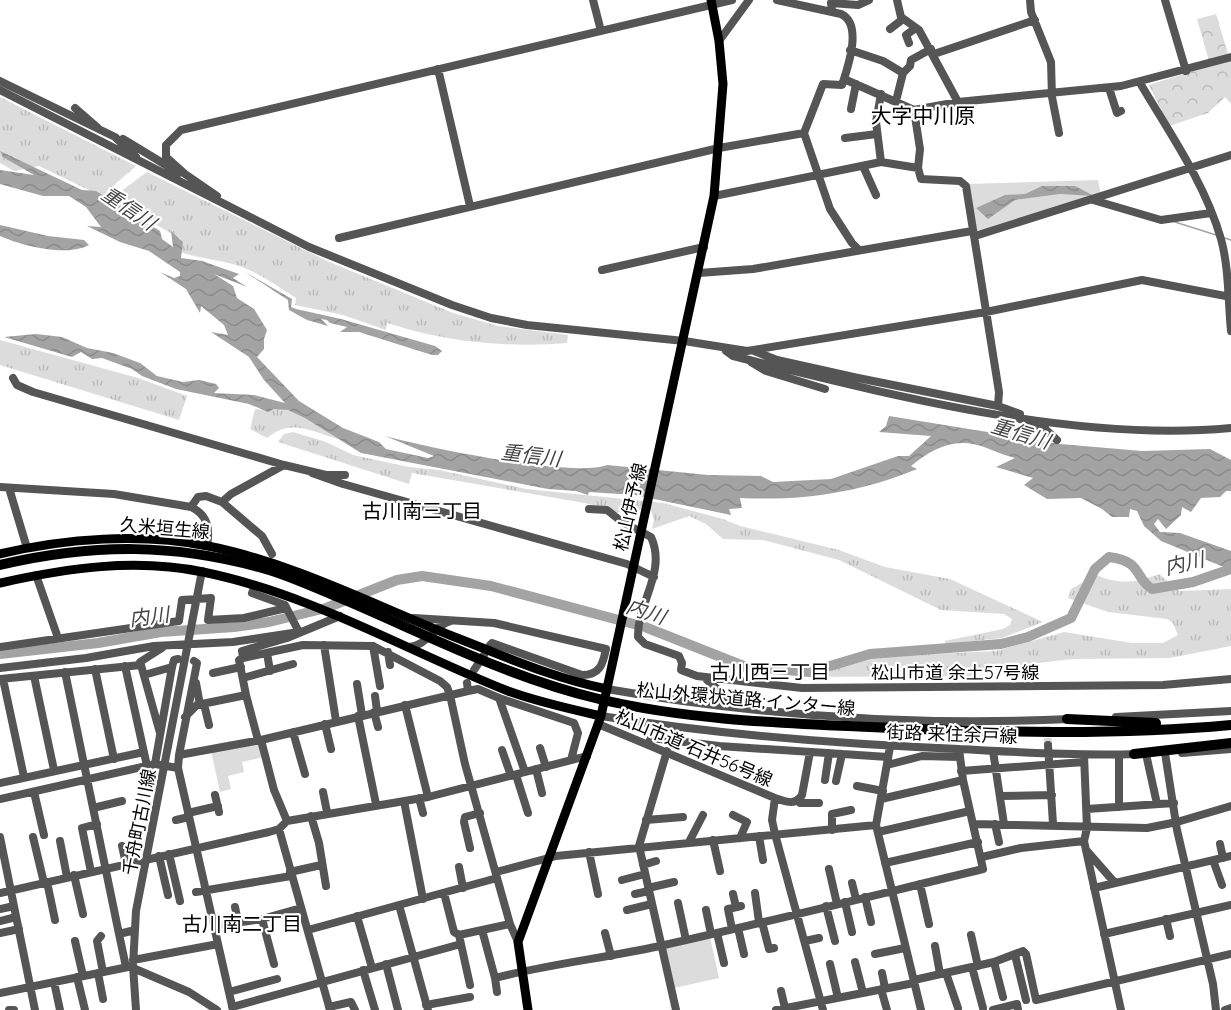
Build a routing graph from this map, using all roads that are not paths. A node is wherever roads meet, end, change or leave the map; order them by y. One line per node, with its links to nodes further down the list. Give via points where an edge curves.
1 (593, 0): 15 (street)
2 (732, 0): 9 (street)
3 (749, 0): 16 (street)
4 (777, 0): 10 (street)
5 (869, 0): 10 (street, via 858,5)
6 (897, 0): 11 (street)
7 (1030, 0): 12 (street)
8 (1166, 0): 22 (street)
9 (712, 2): 15 (street); 16 (main road, 松山伊予線)
10 (831, 5): 18 (street, via 846,16 853,31)
11 (903, 19): 13 (street); 14 (street)
12 (1035, 20): 19 (street); 30 (street, via 1051,62)
13 (890, 28)
14 (916, 28): 17 (street, via 906,35); 19 (street)
15 (601, 31): 21 (street)
16 (719, 41): 44 (main road, 松山伊予線, via 723,84)
17 (909, 43)
18 (850, 50): 23 (street, via 883,61); 24 (street)
19 (932, 52): 23 (street, via 911,60); 33 (street)
20 (1231, 57): 22 (street)
21 (438, 69): 51 (street, via 182,130 164,153); 57 (street)
22 (1186, 71): 26 (street)
23 (903, 73): 32 (street)
24 (844, 79): 27 (street); 39 (street, via 842,85 823,84)
25 (0, 81): 38 (street)
26 (1140, 82): 28 (street); 50 (street)
27 (856, 84): 31 (street); 35 (street)
28 (1108, 87): 30 (street); 37 (street, via 1117,113)
29 (0, 90): 46 (street)
30 (1051, 93): 33 (street); 40 (street)
31 (881, 94): 32 (street); 41 (street, via 876,111)
32 (896, 101): 36 (street)
33 (958, 102): 36 (street)
34 (75, 108): 38 (street)
35 (851, 109)
36 (914, 110): 49 (street, via 920,149)
37 (1121, 111)
38 (101, 131): 42 (street)
39 (804, 133): 44 (street); 52 (street)
40 (1059, 133)
41 (877, 134): 43 (street); 47 (street)
42 (115, 137): 46 (street); 51 (street)
43 (845, 138)
44 (719, 148): 54 (main road, 松山伊予線); 57 (street)
45 (1231, 155): 50 (street)
46 (138, 160): 56 (street)
47 (881, 162): 48 (street); 49 (street)
48 (863, 166): 52 (street); 53 (street)
49 (918, 168): 59 (street, via 919,177 924,180 964,182)
50 (1190, 169): 55 (street); 58 (street)
51 (184, 174): 56 (street)
52 (821, 176): 54 (street); 62 (street, via 835,219)
53 (876, 195)
54 (714, 196): 61 (main road, 松山伊予線)
55 (1093, 200): 58 (street, via 1166,219); 59 (street)
56 (224, 203): 68 (street, via 309,247 491,318)
57 (470, 207): 60 (street)
58 (1211, 213): 65 (street, via 1221,242)
59 (973, 234): 62 (street); 66 (street)
60 (339, 238)
61 (704, 247): 63 (street); 64 (main road, 松山伊予線)
62 (860, 250): 64 (street, via 753,269)
63 (602, 270)
64 (699, 273): 68 (main road, 松山伊予線)
65 (1229, 297): 66 (street, via 1142,280); 67 (street)
66 (986, 312): 70 (street); 74 (street)
67 (1231, 331)
68 (684, 343): 69 (street); 138 (main road, 松山伊予線)
69 (722, 348): 70 (street); 71 (street, via 733,356)
70 (753, 351): 74 (street, via 868,381)
71 (748, 359): 73 (street, via 766,371); 75 (street, via 911,397)
72 (13, 378): 79 (street, via 17,385 33,392)
73 (825, 389)
74 (998, 406): 76 (street)
75 (1016, 416): 76 (street); 78 (street, via 1044,428)
76 (1025, 417): 77 (street, via 1151,432)
77 (1231, 428)
78 (1057, 440)
79 (284, 465): 80 (street); 83 (street)
80 (312, 473): 81 (street); 93 (street, via 627,564)
81 (345, 475)
82 (4, 487): 84 (street, via 92,492); 87 (street)
83 (222, 502): 84 (street, via 198,497); 89 (street, via 262,536)
84 (191, 507): 86 (street, via 207,522)
85 (589, 509): 93 (street, via 606,510 651,537 656,552)
86 (207, 546): 87 (main road, 久米垣生線, via 116,540); 91 (main road); 99 (main road, 久米垣生線, via 275,564)
87 (27, 548): 88 (main road, 久米垣生線); 92 (main road)
88 (0, 554)
89 (272, 554)
90 (4, 565): 157 (highway, 松山外環状道路;インター線, via 87,549 144,548 196,553 303,583 468,654 564,690 657,709 821,724 951,730 1141,730)
91 (202, 571): 92 (main road, via 121,565); 95 (main road); 96 (street)
92 (36, 575): 94 (main road); 103 (street)
93 (654, 577): 131 (street, 松山市道 余土57号線, via 638,637 645,644 679,656 681,670)
94 (0, 583)
95 (255, 586): 97 (street, via 252,593); 98 (main road)
96 (197, 602): 97 (street, via 211,598 208,620 244,618); 103 (street, via 182,600 179,621); 104 (street, 千舟町古川線)
97 (286, 609): 101 (street)
98 (338, 615): 101 (street); 110 (main road)
99 (402, 616): 100 (street); 102 (main road)
100 (456, 620): 102 (street); 107 (street, via 494,623 606,650 602,665 589,675)
101 (296, 628): 104 (street, via 233,642); 114 (street)
102 (436, 630): 110 (street, via 424,642); 138 (main road, via 544,673)
103 (58, 638): 108 (street)
104 (189, 643): 105 (street); 194 (street, 千舟町古川線)
105 (172, 645): 118 (street, via 147,656); 123 (street)
106 (324, 645): 109 (street); 112 (street); 154 (street)
107 (490, 645)
108 (0, 646)
109 (373, 646): 111 (street); 137 (street)
110 (406, 647): 153 (main road, via 509,691)
111 (388, 652): 119 (street); 140 (street, via 441,681)
112 (267, 653): 114 (street); 126 (street)
113 (484, 655): 125 (street)
114 (242, 656): 122 (street)
115 (178, 659): 121 (street)
116 (194, 661): 150 (street)
117 (292, 664): 126 (street)
118 (141, 665): 120 (street); 129 (street)
119 (390, 665)
120 (125, 666): 124 (street); 178 (street)
121 (172, 667): 129 (street); 162 (street)
122 (241, 667): 128 (street); 132 (street)
123 (0, 668)
124 (95, 669): 127 (street); 189 (street)
125 (474, 670)
126 (270, 671): 132 (street)
127 (65, 672): 130 (street); 192 (street)
128 (213, 673)
129 (144, 675): 162 (street)
130 (34, 676): 133 (street); 200 (street)
131 (697, 676): 134 (street, 松山市道 余土57号線, via 802,688 1163,685); 146 (street, via 710,681 736,707)
132 (243, 678): 139 (street)
133 (2, 679): 205 (street)
134 (1231, 679)
135 (196, 683): 143 (street)
136 (357, 684): 148 (street)
137 (380, 686)
138 (607, 689): 146 (street, 街路 来住余戸線); 153 (main road, 松山伊予線)
139 (246, 695): 143 (street); 163 (street)
140 (450, 695): 142 (street, via 467,687); 144 (street); 209 (street)
141 (375, 696): 145 (street)
142 (499, 698): 160 (street); 190 (street, via 574,723 578,733)
143 (202, 704): 150 (street); 155 (street)
144 (405, 705): 145 (street); 218 (street)
145 (376, 711): 148 (street); 159 (street)
146 (749, 711): 149 (street, 街路 来住余戸線)
147 (1231, 711): 152 (street, 街路 来住余戸線)
148 (360, 715): 154 (street); 226 (street)
149 (801, 715): 152 (street, 街路 来住余戸線, via 951,722 1047,723); 164 (street)
150 (186, 717): 185 (street)
151 (1231, 718): 152 (highway, via 1117,723)
152 (1067, 719)
153 (600, 720): 164 (street, 街路 来住余戸線); 166 (street, 松山市道 石井56号線); 187 (main road, 松山伊予線)
154 (336, 722): 156 (street)
155 (208, 724)
156 (326, 724): 161 (street); 170 (street)
157 (1231, 725)
158 (518, 726): 160 (street)
159 (378, 727)
160 (509, 729): 174 (street)
161 (293, 732): 163 (street); 203 (street)
162 (160, 733): 193 (street)
163 (259, 740): 185 (street); 245 (street)
164 (800, 741): 167 (street, 街路 来住余戸線); 176 (street)
165 (1231, 743): 184 (highway)
166 (648, 744): 175 (street, 松山市道 石井56号線); 176 (street, via 651,738)
167 (890, 747): 181 (street, 街路 来住余戸線); 191 (street)
168 (526, 748): 174 (street)
169 (540, 748): 196 (street)
170 (331, 749)
171 (1048, 749): 177 (street, 街路 来住余戸線); 188 (street, 街路 来住余戸線); 195 (street)
172 (1231, 749): 182 (street, 街路 来住余戸線)
173 (502, 750): 204 (street)
174 (517, 751): 202 (street)
175 (667, 751): 219 (street, 松山市道 石井56号線); 244 (street)
176 (798, 751): 179 (street)
177 (993, 751): 181 (street, 街路 来住余戸線); 198 (street)
178 (144, 752): 189 (street); 193 (street)
179 (810, 752): 180 (street); 223 (street)
180 (829, 753): 183 (street); 183 (street, via 827,780)
181 (959, 753): 191 (street); 201 (street)
182 (1165, 753): 184 (street, 街路 来住余戸線); 225 (street)
183 (842, 754): 191 (street)
184 (1140, 754): 186 (street, 街路 来住余戸線); 227 (street)
185 (179, 755): 197 (street)
186 (1119, 755): 188 (street, 街路 来住余戸線); 229 (street)
187 (587, 756): 190 (street); 277 (main road, 松山伊予線)
188 (1084, 758): 195 (street); 231 (street)
189 (114, 759): 192 (street)
190 (571, 760): 196 (street)
191 (888, 761): 215 (street)
192 (84, 765): 200 (street); 207 (street)
193 (151, 765): 194 (street); 207 (street)
194 (165, 765): 197 (street); 280 (street, 千舟町古川線)
195 (1051, 765): 198 (street); 216 (street)
196 (546, 767): 199 (street)
197 (178, 768): 238 (street)
198 (995, 768): 201 (street); 217 (street)
199 (536, 769): 202 (street); 213 (street)
200 (54, 770): 205 (street)
201 (961, 771): 206 (street)
202 (525, 772): 204 (street)
203 (305, 774)
204 (513, 775): 209 (street); 237 (street)
205 (24, 777): 208 (street)
206 (963, 780): 215 (street); 233 (street)
207 (87, 781): 211 (street); 230 (street)
208 (0, 783)
209 (472, 786): 218 (street); 236 (street)
210 (857, 786): 215 (street)
211 (34, 792): 220 (street); 257 (street)
212 (323, 792): 234 (street)
213 (542, 793)
214 (215, 795): 238 (street, via 218,809)
215 (882, 795): 254 (street)
216 (1052, 795): 217 (street); 251 (street)
217 (1000, 796): 250 (street)
218 (424, 798): 222 (street); 235 (street)
219 (775, 798): 223 (street); 256 (street, 松山市道 石井56号線)
220 (0, 799)
221 (117, 800): 230 (street)
222 (404, 801): 226 (street); 323 (street)
223 (799, 801): 224 (street)
224 (819, 803)
225 (1174, 803): 227 (street); 246 (street)
226 (376, 804): 234 (street)
227 (1157, 804): 229 (street)
228 (1231, 806): 246 (street)
229 (1119, 807): 231 (street)
230 (93, 808): 247 (street)
231 (1087, 809): 252 (street)
232 (850, 810): 255 (street, via 832,814)
233 (970, 811): 248 (street); 254 (street)
234 (327, 812): 241 (street)
235 (423, 813)
236 (480, 813): 272 (street, via 465,817); 298 (street)
237 (528, 813)
238 (189, 815): 243 (street); 271 (street)
239 (703, 815): 264 (street)
240 (733, 815): 261 (street, via 747,822)
241 (311, 816): 245 (street); 286 (street)
242 (683, 817): 244 (street)
243 (176, 820)
244 (646, 820): 270 (street)
245 (287, 821): 253 (street)
246 (1177, 822): 252 (street, via 1147,828); 288 (street)
247 (97, 824): 290 (street); 294 (street, via 82,828)
248 (973, 824): 249 (street); 265 (street)
249 (995, 824): 250 (street); 266 (street)
250 (1004, 824): 251 (street)
251 (1053, 824): 252 (street)
252 (1087, 828): 267 (street)
253 (279, 829): 271 (street); 296 (street)
254 (877, 829): 255 (street); 284 (street)
255 (832, 830): 256 (street)
256 (775, 834): 258 (street); 340 (street, 松山市道 石井56号線)
257 (44, 835)
258 (759, 836): 261 (street); 281 (street)
259 (0, 837): 275 (street)
260 (33, 837): 301 (street)
261 (740, 838): 262 (street)
262 (714, 840): 264 (street); 293 (street)
263 (60, 841): 299 (street)
264 (689, 842): 270 (street)
265 (978, 842): 278 (street); 284 (street)
266 (999, 842)
267 (1084, 844): 278 (street, via 1029,847); 304 (street); 309 (street)
268 (1220, 844): 279 (street)
269 (122, 846): 285 (street)
270 (639, 846): 273 (street); 287 (street)
271 (196, 848): 274 (street); 291 (street)
272 (470, 848)
273 (589, 852): 277 (street); 318 (street)
274 (169, 854): 276 (street); 325 (street)
275 (2, 856): 312 (street)
276 (159, 856): 280 (street); 321 (street)
277 (550, 857): 298 (street); 375 (main road, 松山伊予線)
278 (982, 857): 305 (street, via 983,869)
279 (1227, 857): 282 (street)
280 (147, 859): 285 (street); 357 (street, 千舟町古川線)
281 (763, 860)
282 (1213, 860): 288 (street); 306 (street)
283 (656, 861): 287 (street)
284 (885, 863): 313 (street)
285 (126, 864): 290 (street)
286 (321, 865): 296 (street); 307 (street)
287 (643, 865): 297 (street)
288 (1185, 866): 304 (street); 342 (street)
289 (459, 867): 308 (street)
290 (106, 868): 294 (street); 364 (street)
291 (201, 869): 295 (street); 311 (street)
292 (829, 869): 327 (street)
293 (720, 871)
294 (91, 872): 299 (street)
295 (191, 872)
296 (291, 874): 311 (street); 336 (street)
297 (645, 874): 300 (street); 310 (street)
298 (496, 875): 308 (street); 352 (street)
299 (71, 876): 301 (street); 341 (street)
300 (622, 880)
301 (45, 882): 312 (street); 334 (street)
302 (674, 882): 310 (street)
303 (852, 883): 324 (street)
304 (1115, 883): 309 (street)
305 (920, 884): 313 (street); 353 (street)
306 (1222, 885)
307 (326, 886)
308 (463, 888): 316 (street)
309 (1094, 888): 365 (street)
310 (649, 889): 319 (street); 328 (street)
311 (206, 890): 314 (street); 354 (street)
312 (11, 891): 315 (street); 332 (street)
313 (891, 891): 322 (street); 380 (street)
314 (196, 892)
315 (0, 893)
316 (444, 893): 323 (street); 370 (street, via 454,932)
317 (755, 893): 350 (street)
318 (598, 894)
319 (635, 894)
320 (733, 894): 355 (street, via 739,906 728,909)
321 (168, 895)
322 (865, 897): 324 (street); 351 (street)
323 (423, 899): 330 (street)
324 (856, 899): 327 (street)
325 (180, 901)
326 (678, 903): 371 (street)
327 (841, 903): 333 (street); 360 (street)
328 (652, 904): 338 (street); 377 (street)
329 (62, 905): 334 (street)
330 (399, 905): 343 (street); 386 (street)
331 (1231, 905): 342 (street)
332 (14, 906): 337 (street); 344 (street)
333 (826, 906): 340 (street); 374 (street)
334 (52, 907): 346 (street)
335 (235, 907): 349 (street)
336 (301, 908): 345 (street); 358 (street)
337 (0, 909)
338 (627, 910)
339 (706, 910): 363 (street)
340 (798, 913): 350 (street); 373 (street, 松山市道 石井56号線)
341 (83, 914)
342 (1196, 914): 347 (street); 387 (street)
343 (357, 916): 358 (street); 396 (street)
344 (16, 917): 348 (street); 356 (street)
345 (262, 919): 349 (street); 391 (street)
346 (55, 920)
347 (1166, 920): 365 (street); 368 (street)
348 (0, 921)
349 (238, 921): 354 (street)
350 (761, 922): 355 (street); 379 (street, via 769,949)
351 (871, 922)
352 (510, 924): 359 (street); 375 (street)
353 (929, 924)
354 (214, 926): 376 (street)
355 (735, 928): 363 (street); 381 (street)
356 (19, 929): 361 (street); 409 (street)
357 (135, 930): 364 (street); 394 (street, 千舟町古川線)
358 (308, 930): 407 (street)
359 (482, 930): 370 (street); 402 (street)
360 (852, 932)
361 (0, 933)
362 (605, 933): 385 (street)
363 (714, 933): 371 (street); 390 (street)
364 (119, 934): 394 (street)
365 (1104, 934): 404 (street)
366 (971, 935): 395 (street)
367 (101, 936): 397 (street, via 97,940)
368 (1170, 936)
369 (819, 938): 373 (street)
370 (460, 940): 386 (street); 408 (street)
371 (686, 940): 377 (street)
372 (75, 941): 401 (street)
373 (805, 941): 421 (street, 松山市道 石井56号線)
374 (835, 941)
375 (518, 942): 398 (main road, 松山伊予線)
376 (218, 944): 394 (street); 412 (street)
377 (662, 945): 385 (street); 440 (street)
378 (935, 946): 400 (street)
379 (774, 948)
380 (905, 948): 382 (street); 405 (street)
381 (744, 954)
382 (875, 954)
383 (1231, 954): 387 (street)
384 (1015, 955): 389 (street); 404 (street, via 1023,951 1026,954 1036,1000); 420 (street)
385 (610, 956): 398 (street)
386 (413, 957): 392 (street); 422 (street)
387 (1207, 959): 404 (street); 448 (street)
388 (855, 962): 415 (street)
389 (994, 962): 395 (street); 417 (street)
390 (724, 963)
391 (274, 964)
392 (386, 964): 396 (street); 438 (street)
393 (830, 964): 418 (street)
394 (131, 966): 397 (street); 434 (street, 千舟町古川線); 435 (street, via 189,992)
395 (975, 967): 400 (street); 427 (street)
396 (368, 969): 407 (street); 437 (street)
397 (100, 972): 401 (street); 419 (street)
398 (521, 972): 402 (street); 439 (main road, 松山伊予線)
399 (882, 973): 410 (street)
400 (943, 973): 405 (street); 426 (street)
401 (80, 976): 406 (street); 433 (street)
402 (495, 978): 413 (street)
403 (277, 979): 412 (street)
404 (1114, 980): 447 (street)
405 (914, 981): 410 (street); 444 (street)
406 (54, 982): 409 (street); 432 (street)
407 (322, 982): 423 (street); 424 (street)
408 (470, 985)
409 (30, 986): 414 (street); 431 (street)
410 (883, 989): 415 (street); 443 (street)
411 (781, 991): 425 (street)
412 (229, 992): 423 (street)
413 (497, 992)
414 (0, 993)
415 (863, 993): 418 (street)
416 (470, 997): 422 (street)
417 (1003, 997)
418 (838, 998): 421 (street)
419 (103, 999)
420 (1026, 1000)
421 (820, 1001): 425 (street); 442 (street, 松山市道 石井56号線)
422 (427, 1007)
423 (233, 1008)
424 (329, 1008): 436 (street, via 351,1002)
425 (785, 1008): 441 (street)
426 (958, 1008)
427 (983, 1008)
428 (1231, 1008): 449 (street)
429 (9, 1010): 430 (street)
430 (14, 1010)
431 (34, 1010)
432 (60, 1010)
433 (85, 1010)
434 (136, 1010)
435 (217, 1010)
436 (355, 1010)
437 (375, 1010)
438 (398, 1010)
439 (528, 1010)
440 (676, 1010)
441 (776, 1010)
442 (823, 1010)
443 (887, 1010)
444 (921, 1010)
445 (993, 1010): 446 (street, via 1017,1004)
446 (1018, 1010)
447 (1121, 1010)
448 (1216, 1010)
449 (1225, 1010)

